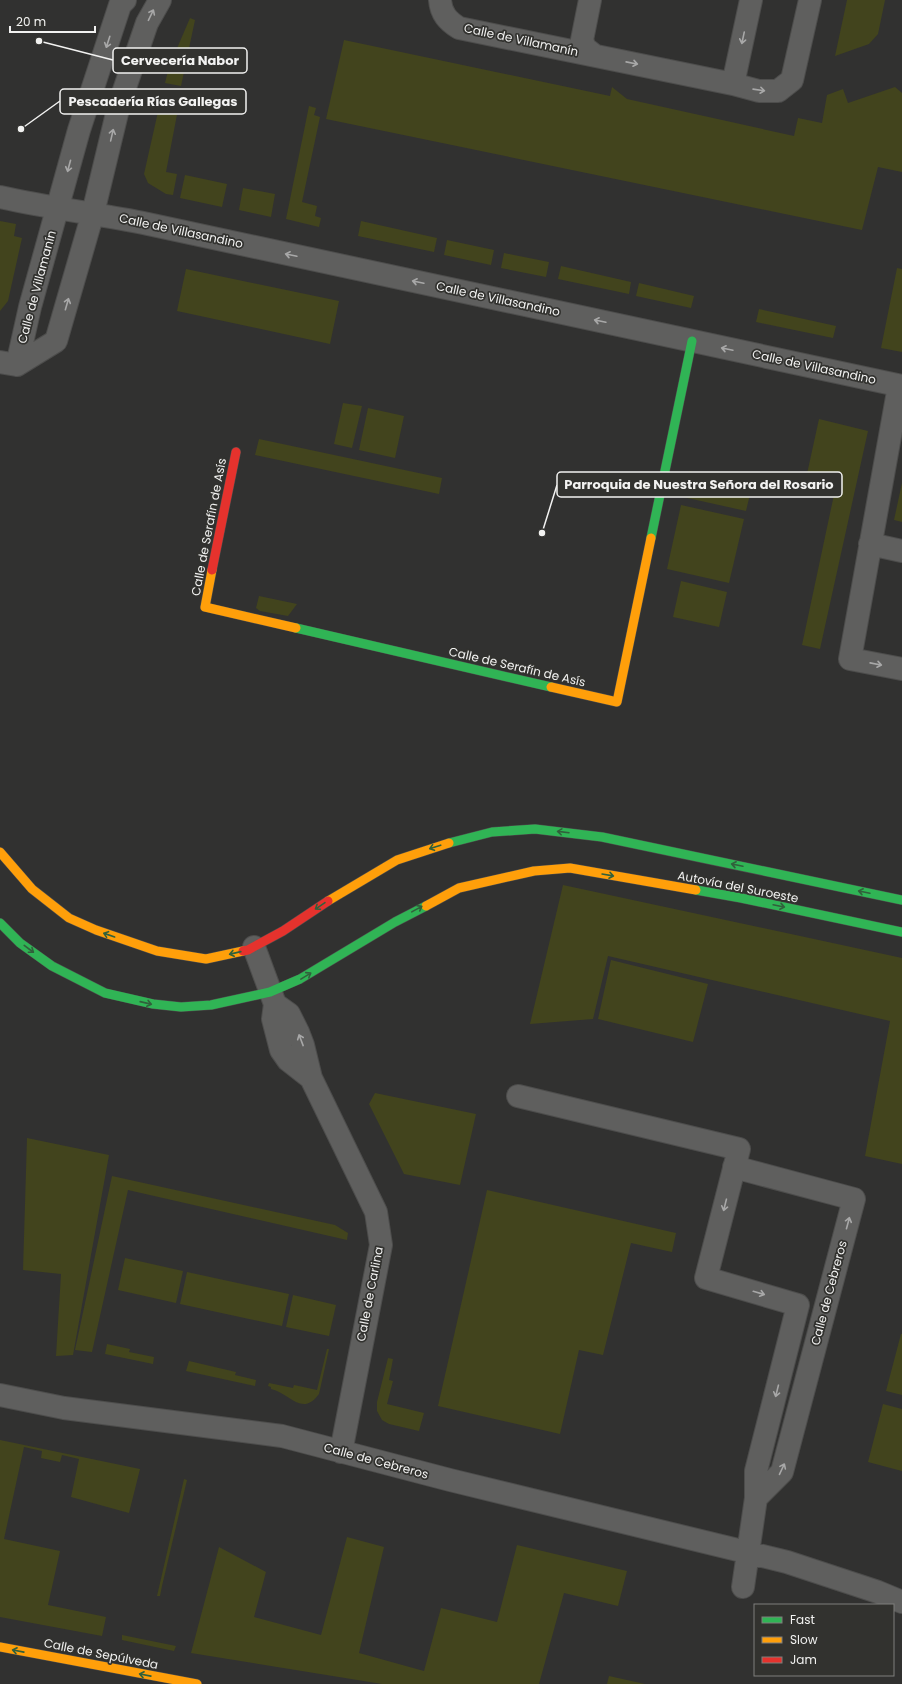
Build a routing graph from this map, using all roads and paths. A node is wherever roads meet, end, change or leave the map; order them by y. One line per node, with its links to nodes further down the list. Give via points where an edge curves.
1 (160, 0): 9 (street, Calle de Villamanín, one-way to 1, via 147,24)
2 (440, 0): 7 (street, Calle de Villamanín, via 440,8 448,21 459,28)
3 (751, 0): 8 (street, one-way to 8)
4 (810, 0): 8 (street, Calle de Villamanín, one-way to 4, via 760,91 778,91 792,80)
5 (584, 1): 7 (street, Calle de Villamanín, via 582,40 585,48)
6 (123, 3): 9 (street, Calle de Villamanín, via 126,36 116,68); 11 (street, Calle de Villamanín, one-way to 11, via 79,130)
7 (594, 55): 8 (street, Calle de Villamanín, one-way to 8)
8 (733, 84)
9 (118, 105): 12 (street, Calle de Villamanín, one-way to 9)
10 (0, 197): 11 (street)
11 (58, 209): 12 (street); 14 (street, Calle de Villamanín, via 30,306)
12 (93, 213): 13 (street, Calle de Villasandino, one-way to 12); 14 (street, Calle de Villamanín, one-way to 12, via 56,341)
13 (692, 341): 15 (street, Calle de Villasandino, one-way to 13); 16 (main road, Calle de Serafín de Asís, via 617,702 206,607)
14 (9, 363)
15 (901, 386): 17 (street)
16 (236, 452)
17 (870, 544): 18 (street); 19 (street, one-way to 19, via 850,659)
18 (902, 551)
19 (902, 669)
20 (0, 852): 24 (main road, Autovía del Suroeste, one-way to 20, via 206,959 158,951 96,930 69,918 32,889)
21 (902, 900): 24 (main road, Autovía del Suroeste, one-way to 24, via 602,837 535,829 492,832 397,860)
22 (0, 923): 25 (main road, Autovía del Suroeste, one-way to 25, via 20,943 52,966 105,993 153,1004 181,1007)
23 (902, 932): 25 (main road, Autovía del Suroeste, one-way to 23, via 395,922 459,888 534,871 570,868 741,898)
24 (254, 947): 25 (street)
25 (273, 998): 29 (street, Calle de Carlina, via 289,1014 304,1045 311,1078 376,1212 381,1245)
26 (518, 1096): 27 (street, via 739,1149)
27 (734, 1167): 30 (street, one-way to 30, via 706,1278 798,1305 756,1471); 30 (street, Calle de Cebreros, one-way to 27, via 782,1472 854,1199)
28 (0, 1395): 29 (street, Calle de Cebreros, via 64,1408 282,1436)
29 (341, 1452): 31 (street, Calle de Cebreros)
30 (756, 1498): 31 (street)
31 (748, 1553): 32 (street); 33 (street, Calle de Cebreros, via 795,1565)
32 (743, 1587)
33 (902, 1602)
34 (0, 1648): 35 (main road, Calle de Sepúlveda, one-way to 34)
35 (198, 1684)

